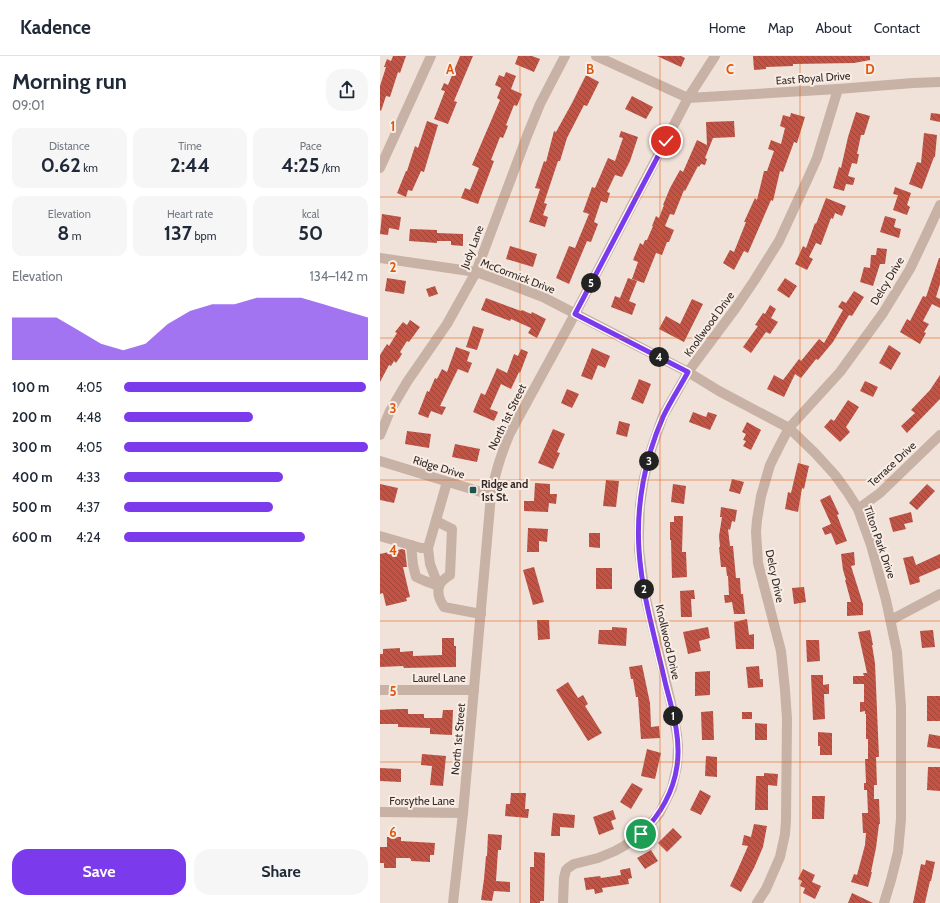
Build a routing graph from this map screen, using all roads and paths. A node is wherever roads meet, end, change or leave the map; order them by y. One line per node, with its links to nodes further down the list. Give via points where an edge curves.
1 (431, 56): 8 (street)
2 (565, 56): 11 (street, Judy Lane, via 540,104)
3 (596, 56): 7 (street)
4 (715, 56): 7 (street, North 1st Street)
5 (940, 82): 6 (street, East Royal Drive)
6 (838, 89): 7 (street, East Royal Drive); 13 (street, Knollwood Drive, via 812,170 779,241 754,281)
7 (688, 98): 12 (street, North 1st Street)
8 (380, 168)
9 (940, 204): 14 (street, Delcy Drive, via 910,269 883,313 840,372)
10 (380, 258): 11 (street, McCormick Drive)
11 (476, 272): 12 (street, McCormick Drive, via 542,297); 15 (street, Judy Lane, via 447,324 407,382)
12 (575, 314): 13 (street, Tilton Park Drive); 19 (street, North 1st Street, via 510,433 498,464)
13 (688, 372): 14 (street, Tilton Park Drive); 34 (street, Knollwood Drive, via 663,416 652,447 644,478 639,532 643,585 677,735 678,758 675,777 659,814 641,834 615,851 574,864 566,870)
14 (789, 428): 20 (street, Tilton Park Drive, via 835,475); 35 (street, Delcy Drive, via 770,465 761,496 756,532 758,563 781,651 787,719 785,834 780,857)
15 (380, 435)
16 (940, 435): 20 (street, Terrace Drive, via 880,493)
17 (380, 461): 18 (street, Ridge Drive)
18 (447, 482): 19 (street, Ridge Drive); 21 (street)
19 (491, 495): 27 (street, North 1st Street)
20 (858, 509): 28 (street, Tilton Park Drive, via 875,557)
21 (436, 521): 24 (street); 25 (street, via 452,529 450,575)
22 (380, 536): 23 (street)
23 (411, 545): 24 (street); 25 (street, via 416,577)
24 (428, 548): 25 (street, via 430,564)
25 (439, 585): 27 (street, via 439,600 444,607)
26 (940, 594): 28 (street)
27 (481, 614): 30 (street, North 1st Street)
28 (891, 620): 36 (street, Tilton Park Drive, via 897,652 901,707 901,819 898,852)
29 (380, 690): 30 (street, Laurel Lane)
30 (474, 690): 32 (street, North 1st Street)
31 (380, 812): 32 (street, Forsythe Lane)
32 (463, 813): 33 (street, North 1st Street)
33 (452, 903)
34 (563, 903)
35 (757, 903)
36 (884, 903)

